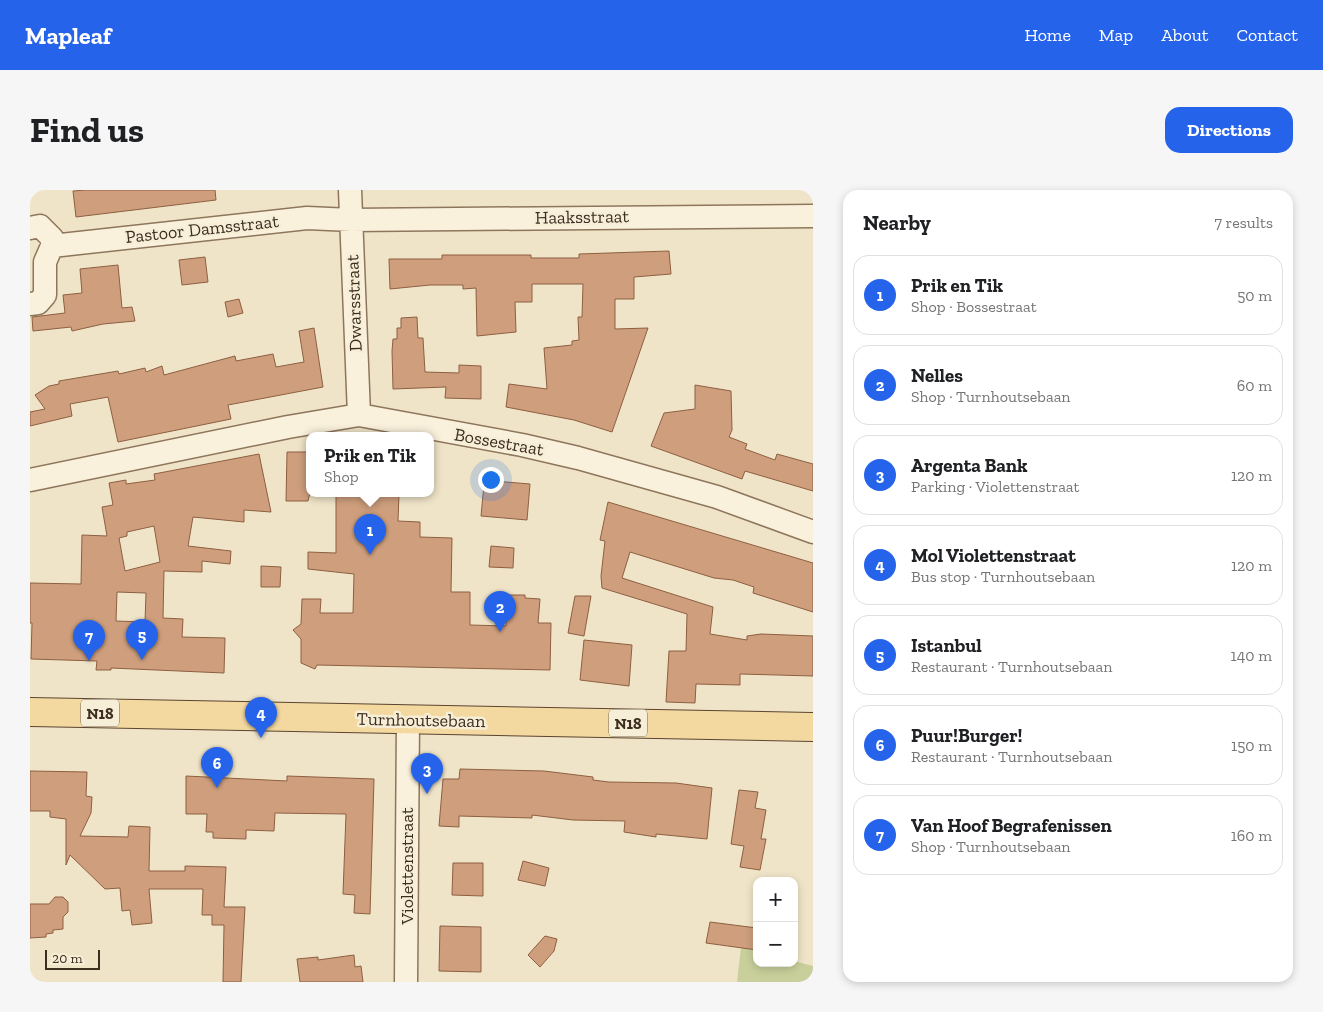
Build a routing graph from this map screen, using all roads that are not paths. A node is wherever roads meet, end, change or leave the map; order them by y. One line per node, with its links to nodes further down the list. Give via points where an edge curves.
1 (350, 190): 3 (street, Dwarsstraat)
2 (813, 216): 3 (street, Haaksstraat)
3 (352, 220): 5 (street, Pastoor Damsstraat, via 307,218); 7 (street, Dwarsstraat)
4 (30, 228): 5 (street, via 40,226 52,238)
5 (52, 246): 6 (street, via 45,262 45,295 38,303)
6 (30, 304)
7 (358, 415): 8 (street, Bossestraat); 9 (street, Bossestraat, via 578,458 717,497)
8 (30, 480)
9 (813, 532)
10 (30, 712): 11 (main road, Turnhoutsebaan / N18)
11 (408, 719): 12 (main road, Turnhoutsebaan / N18); 13 (street, Violettenstraat)
12 (813, 727)
13 (406, 982)

